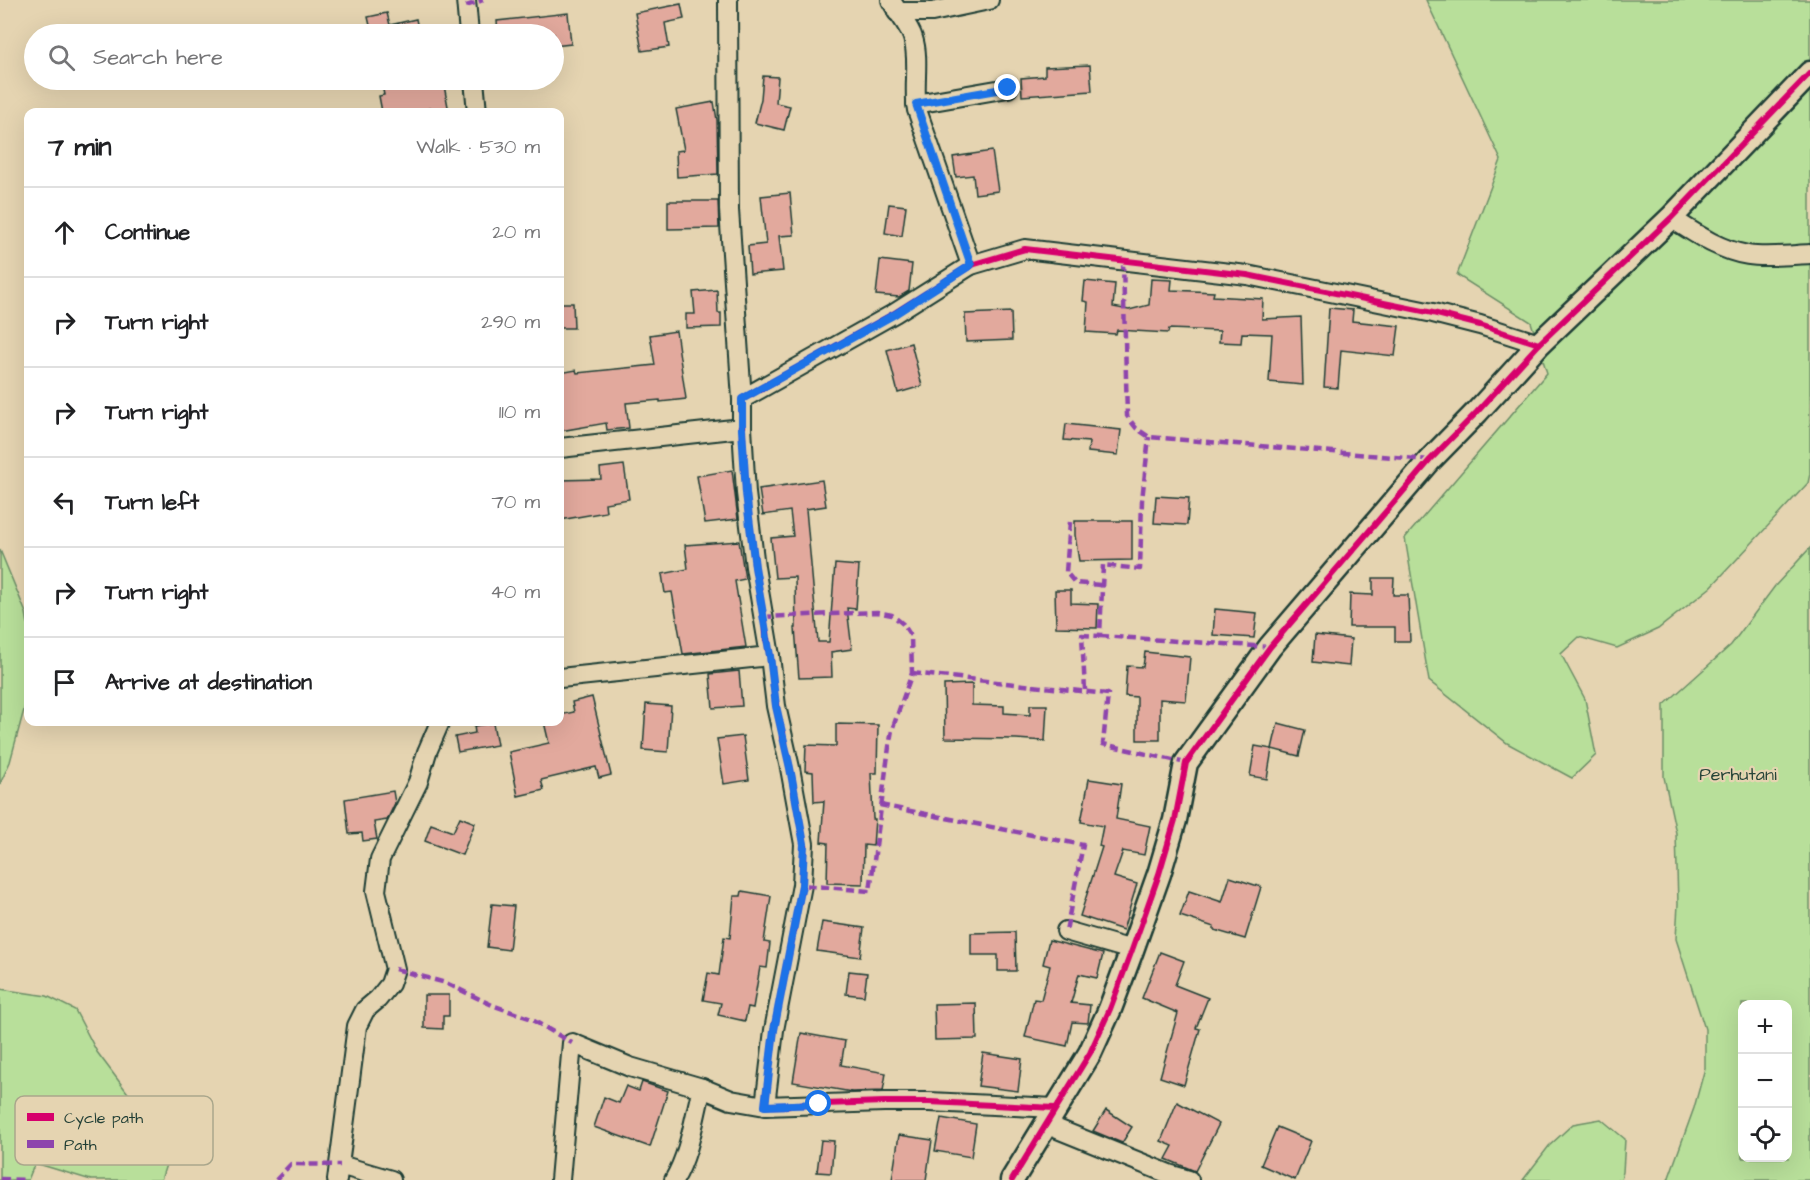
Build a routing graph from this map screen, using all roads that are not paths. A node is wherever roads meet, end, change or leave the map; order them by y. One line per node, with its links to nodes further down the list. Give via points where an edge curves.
1 (466, 0): 5 (street)
2 (728, 0): 15 (street, via 729,210)
3 (989, 0): 4 (street, via 932,12)
4 (894, 6): 9 (street, via 913,36)
5 (468, 24)
6 (1810, 73): 11 (street)
7 (1008, 88): 9 (street)
8 (475, 90): 10 (street)
9 (916, 104): 13 (street)
10 (477, 108)
11 (1671, 218): 12 (street, via 1709,242 1751,256); 14 (street)
12 (1810, 254)
13 (971, 265): 14 (street, via 1025,249 1247,275 1433,313); 15 (street, via 895,314)
14 (1539, 344): 22 (street, via 1430,460 1270,647 1186,763 1175,820)
15 (742, 399): 16 (street)
16 (742, 429): 17 (street); 18 (street, via 755,567)
17 (564, 448)
18 (770, 656): 19 (street); 24 (street, via 804,844 802,885 774,1030)
19 (564, 678)
20 (438, 726): 26 (street, via 418,782 380,859 376,891 395,969 390,984 365,1010 357,1026)
21 (1066, 931): 22 (street)
22 (1132, 951): 25 (street, via 1089,1053)
23 (702, 1088): 24 (street, via 731,1100); 28 (street, via 630,1067 572,1043); 29 (street)
24 (765, 1106): 25 (street, via 929,1102)
25 (1050, 1116): 30 (street); 31 (street, via 1169,1174)
26 (338, 1172): 27 (street)
27 (391, 1180)
28 (560, 1180)
29 (674, 1180)
30 (1012, 1180)
31 (1190, 1180)

